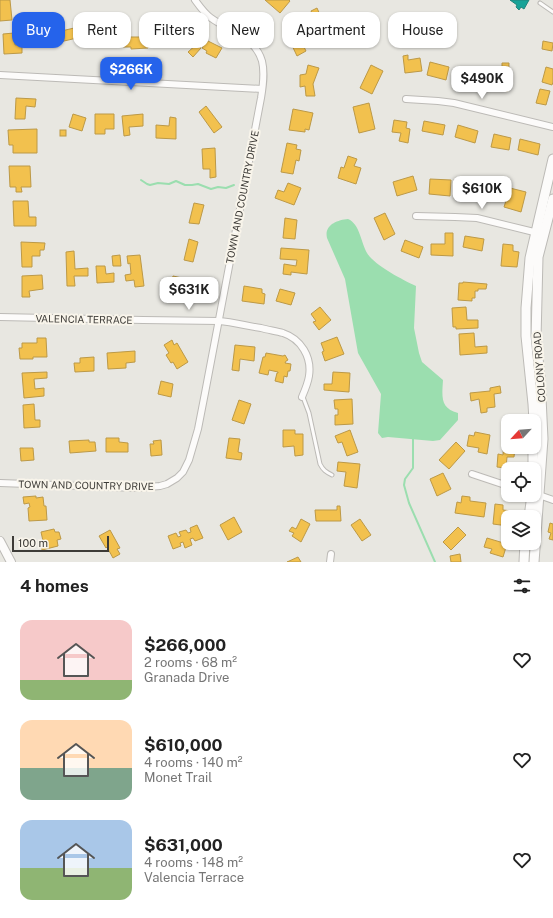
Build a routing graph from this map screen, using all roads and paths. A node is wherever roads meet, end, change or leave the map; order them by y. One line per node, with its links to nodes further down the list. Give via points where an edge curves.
1 (195, 0): 5 (street, TOWN AND COUNTRY DRIVE, via 209,16 244,37 257,50 263,68)
2 (540, 3): 3 (lane)
3 (553, 12)
4 (0, 75): 5 (street)
5 (262, 88): 13 (street, TOWN AND COUNTRY DRIVE)
6 (406, 99): 7 (street, via 454,103)
7 (553, 127)
8 (553, 159): 11 (main road, COLONY ROAD)
9 (553, 199): 11 (main road, COLONY ROAD)
10 (416, 216): 11 (street, via 477,218)
11 (540, 234): 15 (main road, COLONY ROAD, via 530,258 526,308); 16 (main road, COLONY ROAD, via 536,318 543,439)
12 (0, 317): 13 (street, VALENCIA TERRACE)
13 (219, 321): 14 (street, VALENCIA TERRACE, via 282,332 298,342 310,367 309,379); 19 (street, TOWN AND COUNTRY DRIVE, via 198,429 189,460 174,480 160,486 147,487)
14 (302, 397): 18 (lane, via 309,413 320,464)
15 (534, 414)
16 (540, 462)
17 (472, 474): 20 (street)
18 (332, 475)
19 (0, 483)
20 (501, 484)
21 (541, 497): 22 (street)
22 (553, 500)
23 (535, 502): 30 (main road, COLONY ROAD)
24 (0, 541): 27 (street)
25 (525, 550): 29 (main road)
26 (331, 554): 28 (street)
27 (6, 558)
28 (330, 562)
29 (524, 562)
30 (534, 562)

